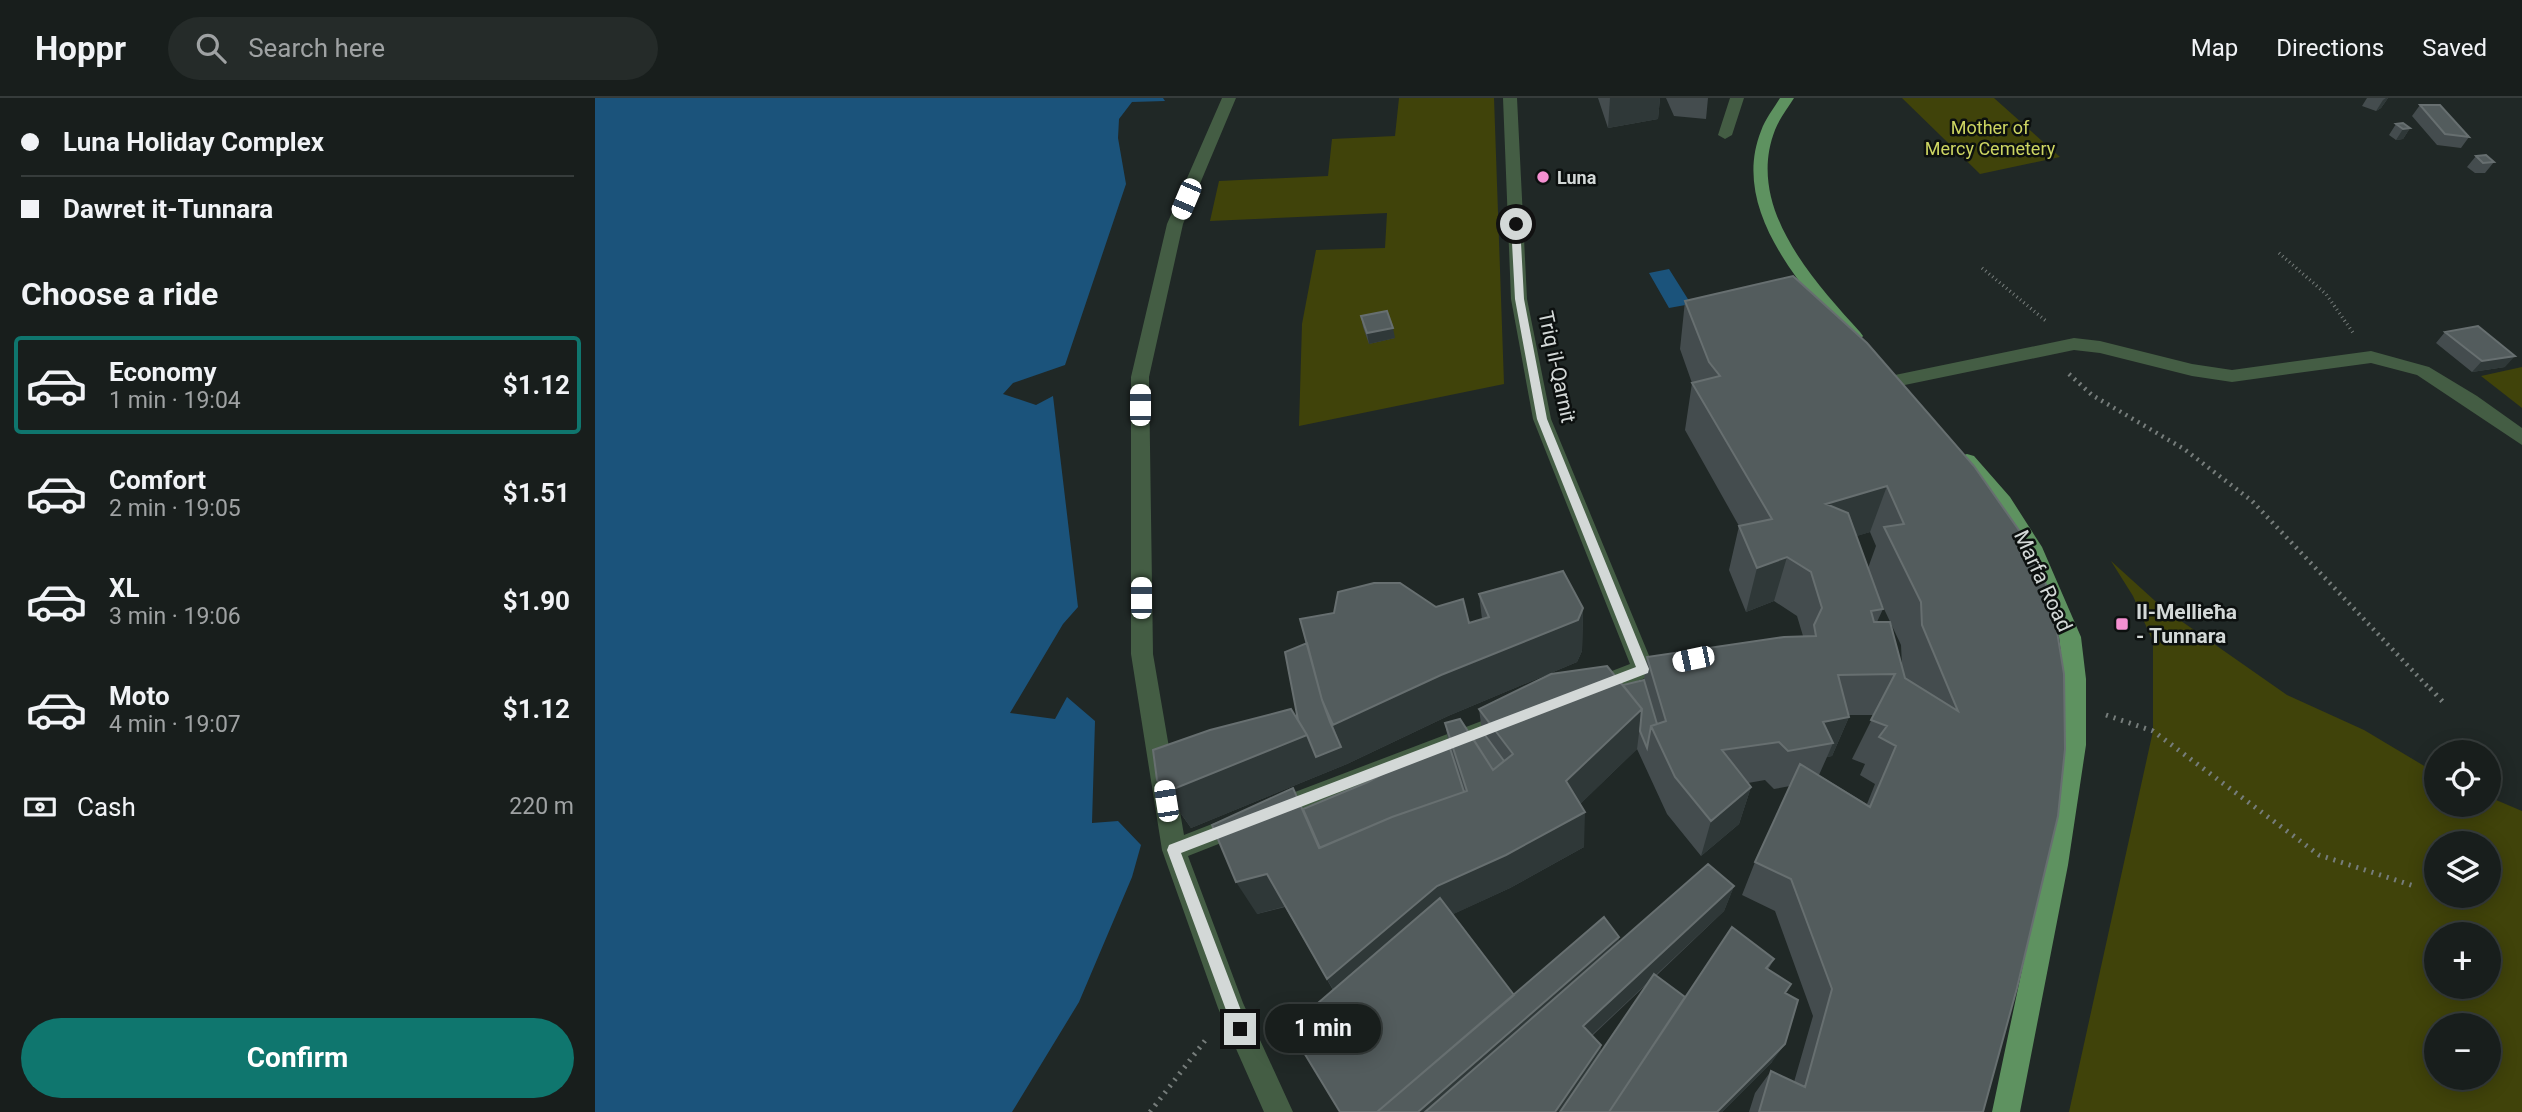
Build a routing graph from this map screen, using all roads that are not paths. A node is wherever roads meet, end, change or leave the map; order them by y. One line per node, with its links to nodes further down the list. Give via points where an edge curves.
1 (1229, 98): 14 (street, via 1175,224 1140,377 1142,654)
2 (1510, 98): 11 (street, Triq il-Qarnit, via 1519,299 1542,419)
3 (1737, 98): 5 (street)
4 (1787, 98): 6 (main road, via 1774,114 1759,177 1777,237 1802,276)
5 (1725, 135)
6 (1895, 381): 7 (main road); 8 (street, via 2074,344 2232,376 2371,357 2423,372)
7 (1913, 401)
8 (2522, 438)
9 (1949, 442): 16 (main road, Marfa Road, via 2003,502 2032,547 2070,637 2074,746 2056,865)
10 (1698, 658): 11 (street)
11 (1643, 669): 12 (street)
12 (1578, 694)
13 (1526, 715): 14 (street)
14 (1174, 850): 15 (street, via 1231,1008)
15 (1279, 1112)
16 (2006, 1112)

